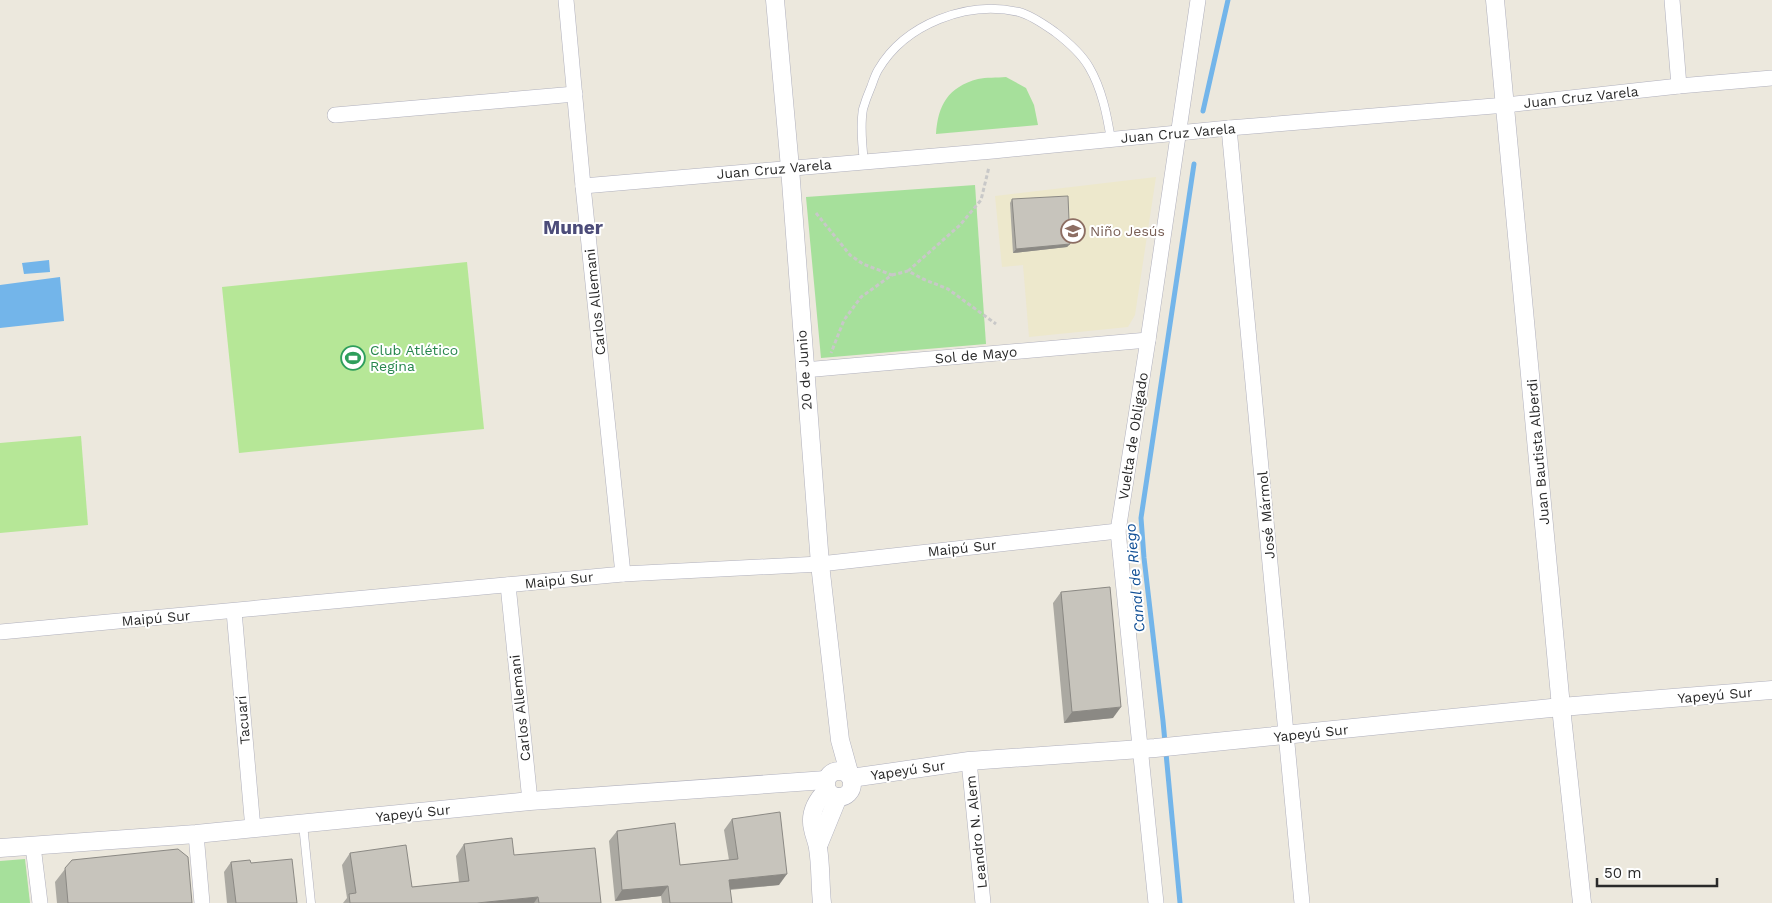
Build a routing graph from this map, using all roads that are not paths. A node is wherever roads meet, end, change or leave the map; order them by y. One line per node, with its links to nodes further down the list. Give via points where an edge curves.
1 (566, 0): 8 (street, Carlos Allemani)
2 (775, 0): 15 (street, 20 de Junio)
3 (1495, 0): 9 (street, Juan Bautista Alberdi)
4 (1672, 0): 7 (street)
5 (1197, 1): 12 (street, Vuelta de Obligado)
6 (1772, 78): 7 (street, Juan Cruz Varela)
7 (1679, 86): 9 (street, Juan Cruz Varela)
8 (575, 94): 10 (street); 16 (street, Carlos Allemani)
9 (1506, 105): 11 (street, Juan Cruz Varela); 26 (street, Juan Bautista Alberdi)
10 (335, 114)
11 (1229, 128): 12 (street, Juan Cruz Varela); 27 (street, José Mármol)
12 (1178, 133): 13 (street, Juan Cruz Varela); 17 (street, Vuelta de Obligado)
13 (1111, 140): 14 (street, Juan Cruz Varela); 14 (lane, via 1098,87 1069,42 1021,12 994,8 960,12 930,22 901,41 877,70 863,108)
14 (864, 162): 15 (street, Juan Cruz Varela)
15 (790, 168): 16 (street, Juan Cruz Varela); 18 (street, 20 de Junio)
16 (583, 186): 21 (street, Carlos Allemani)
17 (1148, 340): 18 (street, Sol de Mayo); 19 (street, Vuelta de Obligado)
18 (804, 370): 20 (street, 20 de Junio)
19 (1118, 531): 20 (street, Maipú Sur); 29 (street, Vuelta de Obligado)
20 (820, 564): 21 (street, Maipú Sur); 28 (street, 20 de Junio)
21 (623, 574): 22 (street, Maipú Sur)
22 (508, 585): 23 (street, Maipú Sur); 33 (street, Carlos Allemani)
23 (234, 611): 24 (street, Maipú Sur); 35 (street, Tacuarí)
24 (0, 632)
25 (1772, 690): 26 (street, Yapeyú Sur)
26 (1561, 707): 27 (street, Yapeyú Sur); 46 (street, Juan Bautista Alberdi)
27 (1287, 736): 29 (street, Yapeyú Sur); 45 (street, José Mármol)
28 (840, 740): 31 (street, 20 de Junio); 32 (street, 20 de Junio)
29 (1147, 748): 30 (street, Yapeyú Sur); 44 (street, Vuelta de Obligado)
30 (969, 761): 31 (street, Yapeyú Sur); 43 (street, Leandro N. Alem)
31 (851, 777): 32 (street, Yapeyú Sur, via 838,770); 32 (street, Yapeyú Sur, via 850,792 843,797)
32 (830, 785): 33 (street, Yapeyú Sur); 39 (street, 20 de Junio, via 814,808 812,828 818,846)
33 (530, 800): 34 (street, Yapeyú Sur)
34 (304, 824): 35 (street, Yapeyú Sur); 42 (lane)
35 (253, 829): 36 (street, Yapeyú Sur)
36 (196, 834): 37 (street, Yapeyú Sur); 41 (street)
37 (33, 846): 38 (street, Yapeyú Sur); 40 (street)
38 (0, 848)
39 (820, 902)
40 (40, 903)
41 (202, 903)
42 (310, 903)
43 (983, 903)
44 (1156, 903)
45 (1302, 903)
46 (1582, 903)

